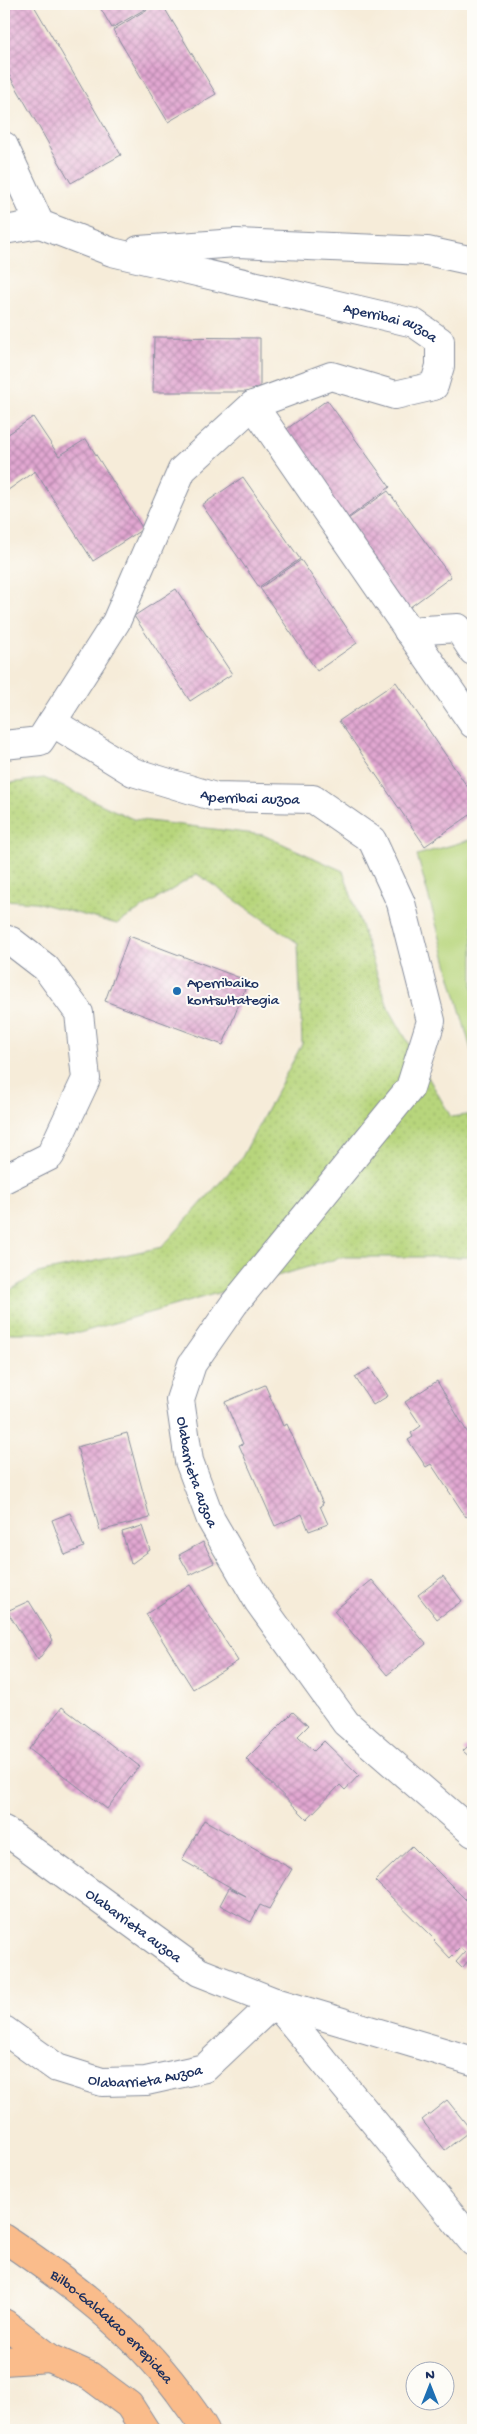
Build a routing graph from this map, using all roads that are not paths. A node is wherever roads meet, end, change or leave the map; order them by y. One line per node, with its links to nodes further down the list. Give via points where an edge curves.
1 (4, 146): 2 (street)
2 (40, 224): 3 (street); 4 (street, Aperribai auzoa)
3 (4, 230)
4 (112, 252): 5 (street, Aperribai auzoa, via 236,243 427,252); 6 (street, Aperribai auzoa, via 414,323 440,341 440,366 434,386 395,395 331,376)
5 (473, 261)
6 (253, 405): 7 (street); 9 (street, Aperribai auzoa, via 182,470 116,622)
7 (408, 631): 8 (street, via 458,628); 10 (street)
8 (473, 650)
9 (52, 722): 11 (street, Aperribai auzoa, via 40,741); 13 (street, Aperribai auzoa, via 133,772 215,797 313,799 372,840 401,903 430,1020)
10 (473, 724)
11 (4, 745)
12 (4, 939): 14 (street, via 46,968 79,1013 86,1079 50,1156)
13 (410, 1088): 16 (street, Olabarrieta auzoa, via 234,1304 192,1364 180,1400 189,1461 211,1520 258,1602 346,1723)
14 (4, 1179)
15 (4, 1830): 17 (street, Olabarrieta auzoa, via 199,1972)
16 (473, 1833)
17 (275, 2002): 18 (street, Olabarrieta Auzoa, via 205,2068 146,2081 102,2082 57,2068); 19 (street, Olabarrieta auzoa); 21 (street, Olabarrieta auzoa)
18 (4, 2030)
19 (473, 2061)
20 (4, 2238): 26 (highway, Bilbo-Galdakao errepidea, via 107,2314 160,2366)
21 (473, 2242)
22 (4, 2323): 23 (highway)
23 (50, 2358): 24 (highway); 25 (highway, via 90,2376 129,2405)
24 (4, 2361)
25 (145, 2430)
26 (205, 2430)

